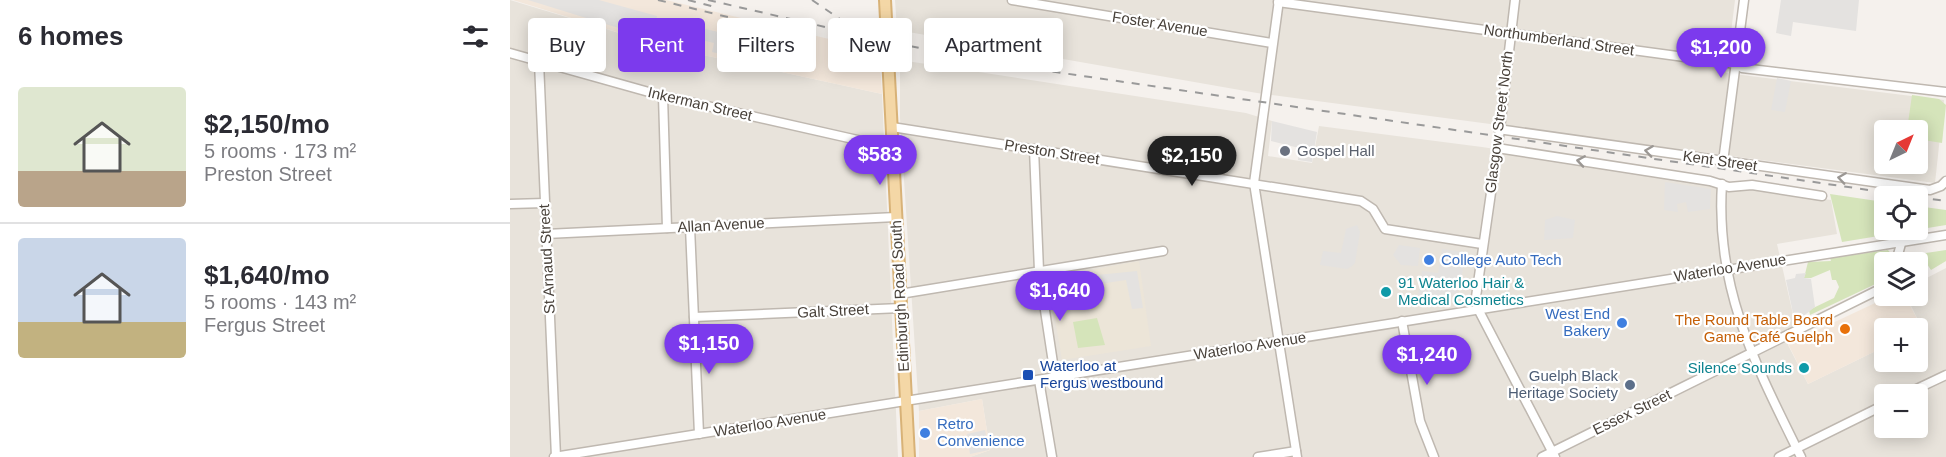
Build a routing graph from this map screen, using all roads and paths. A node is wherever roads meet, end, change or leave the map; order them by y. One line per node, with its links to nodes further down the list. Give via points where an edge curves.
1 (885, 0): 16 (main road, Edinburgh Road South)
2 (1012, 0): 5 (street, Foster Avenue)
3 (1515, 0): 7 (street, Glasgow Street North)
4 (1744, 0): 11 (street)
5 (1027, 1): 8 (street, Foster Avenue)
6 (1278, 1): 7 (street, Northumberland Street); 8 (street)
7 (1510, 33): 11 (street, Northumberland Street); 17 (street, Glasgow Street North)
8 (1272, 43): 22 (street)
9 (510, 53): 10 (street, Inkerman Street)
10 (528, 59)
11 (1736, 64): 14 (street, Northumberland Street, via 1742,68); 21 (street)
12 (539, 72): 26 (street, St Arnaud Street)
13 (575, 72): 15 (street, Inkerman Street)
14 (1946, 92)
15 (663, 96): 18 (street, Inkerman Street); 30 (street)
16 (892, 127): 18 (main road, Edinburgh Road South); 20 (street, Preston Street)
17 (1498, 129): 19 (street, Glasgow Street North); 21 (street, Kent Street, one-way to 17)
18 (893, 148): 28 (main road, Edinburgh Road South)
19 (1497, 148): 24 (street, Kent Street, one-way to 19); 35 (street, Glasgow Street North)
20 (1034, 149): 22 (street, Preston Street); 39 (street)
21 (1723, 162): 23 (street, Kent Street, one-way to 21, via 1930,190)
22 (1254, 183): 35 (street, Preston Street, via 1361,201 1373,209 1380,225 1390,230); 46 (street)
23 (1944, 183)
24 (1722, 184): 25 (street, Kent Street); 38 (street)
25 (1822, 196)
26 (545, 203): 27 (street); 31 (street, St Arnaud Street)
27 (510, 204)
28 (896, 217): 29 (street, Allan Avenue); 41 (main road, Edinburgh Road South)
29 (690, 227): 30 (street, Allan Avenue); 44 (street)
30 (666, 228): 31 (street, Allan Avenue)
31 (546, 234): 58 (street, St Arnaud Street)
32 (1946, 235): 33 (street, Waterloo Avenue)
33 (1928, 237)
34 (1902, 240): 37 (street); 38 (street, Waterloo Avenue)
35 (1482, 244): 43 (street, Glasgow Street North)
36 (1163, 251): 39 (street)
37 (1899, 252)
38 (1725, 269): 43 (street, Waterloo Avenue); 47 (street)
39 (1039, 271): 41 (street); 49 (street)
40 (1874, 292): 47 (street, Essex Street)
41 (900, 294): 42 (main road, Edinburgh Road South)
42 (901, 308): 44 (street, Galt Street); 52 (main road, Edinburgh Road South)
43 (1478, 309): 45 (street, Waterloo Avenue); 57 (street)
44 (694, 318): 54 (street)
45 (1402, 321): 46 (street, Waterloo Avenue); 62 (street, via 1420,421)
46 (1280, 341): 49 (street, Waterloo Avenue); 56 (street)
47 (1750, 353): 55 (street); 57 (street, Essex Street)
48 (1946, 375): 51 (street)
49 (1055, 376): 50 (street, Waterloo Avenue)
50 (1039, 380): 52 (street, Waterloo Avenue); 60 (street)
51 (1927, 384)
52 (907, 401): 54 (street, Waterloo Avenue); 59 (main road, Edinburgh Road South)
53 (1874, 411): 55 (street)
54 (699, 434): 58 (street, Waterloo Avenue)
55 (1798, 453): 64 (street)
56 (1297, 454): 61 (street)
57 (1553, 454): 63 (street, Essex Street)
58 (556, 457)
59 (909, 457)
60 (1052, 457)
61 (1258, 457)
62 (1434, 457)
63 (1542, 457)
64 (1779, 457)

